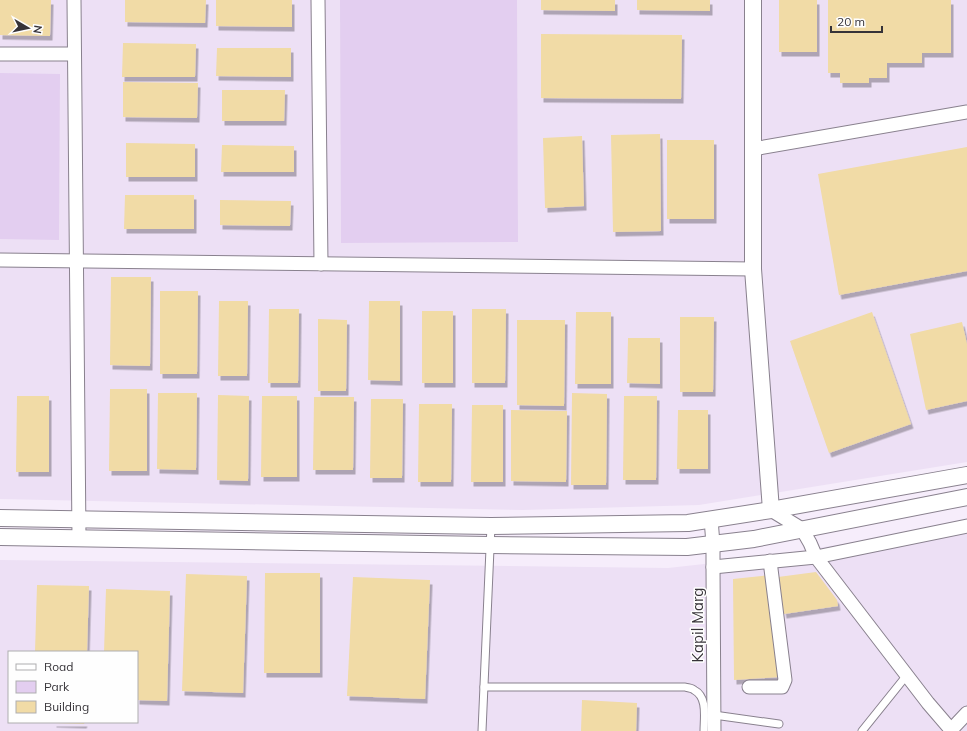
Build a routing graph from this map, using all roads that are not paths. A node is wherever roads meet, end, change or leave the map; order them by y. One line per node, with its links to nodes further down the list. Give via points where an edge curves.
1 (74, 0): 5 (street)
2 (318, 0): 10 (street)
3 (753, 0): 7 (street)
4 (0, 54): 5 (street)
5 (74, 54): 9 (street)
6 (967, 112): 7 (street)
7 (753, 148): 11 (street)
8 (0, 260): 9 (street)
9 (76, 261): 10 (street); 16 (street)
10 (321, 264): 11 (street)
11 (753, 269): 14 (street)
12 (967, 475): 14 (street)
13 (967, 497): 20 (street)
14 (771, 510): 17 (street); 20 (street)
15 (0, 518): 16 (street)
16 (79, 519): 18 (street); 22 (street)
17 (711, 519): 18 (street, via 688,523); 23 (street, Kapil Marg)
18 (491, 526): 24 (lane)
19 (967, 526): 25 (street)
20 (802, 529): 23 (street); 25 (street)
21 (0, 537): 22 (street)
22 (79, 538): 24 (street)
23 (713, 544): 24 (street, via 687,547); 27 (street, Kapil Marg)
24 (490, 545): 29 (lane)
25 (816, 557): 26 (street); 28 (street)
26 (770, 561): 27 (street); 30 (street, via 785,680 782,687)
27 (713, 567): 32 (street, Kapil Marg)
28 (907, 676): 34 (street); 38 (lane)
29 (484, 687): 35 (lane); 36 (lane, via 685,687 701,696 704,705)
30 (750, 687)
31 (967, 713): 34 (street)
32 (714, 715): 33 (lane); 37 (street, Kapil Marg)
33 (779, 724)
34 (952, 730)
35 (482, 731)
36 (704, 731)
37 (714, 731)
38 (862, 731)

